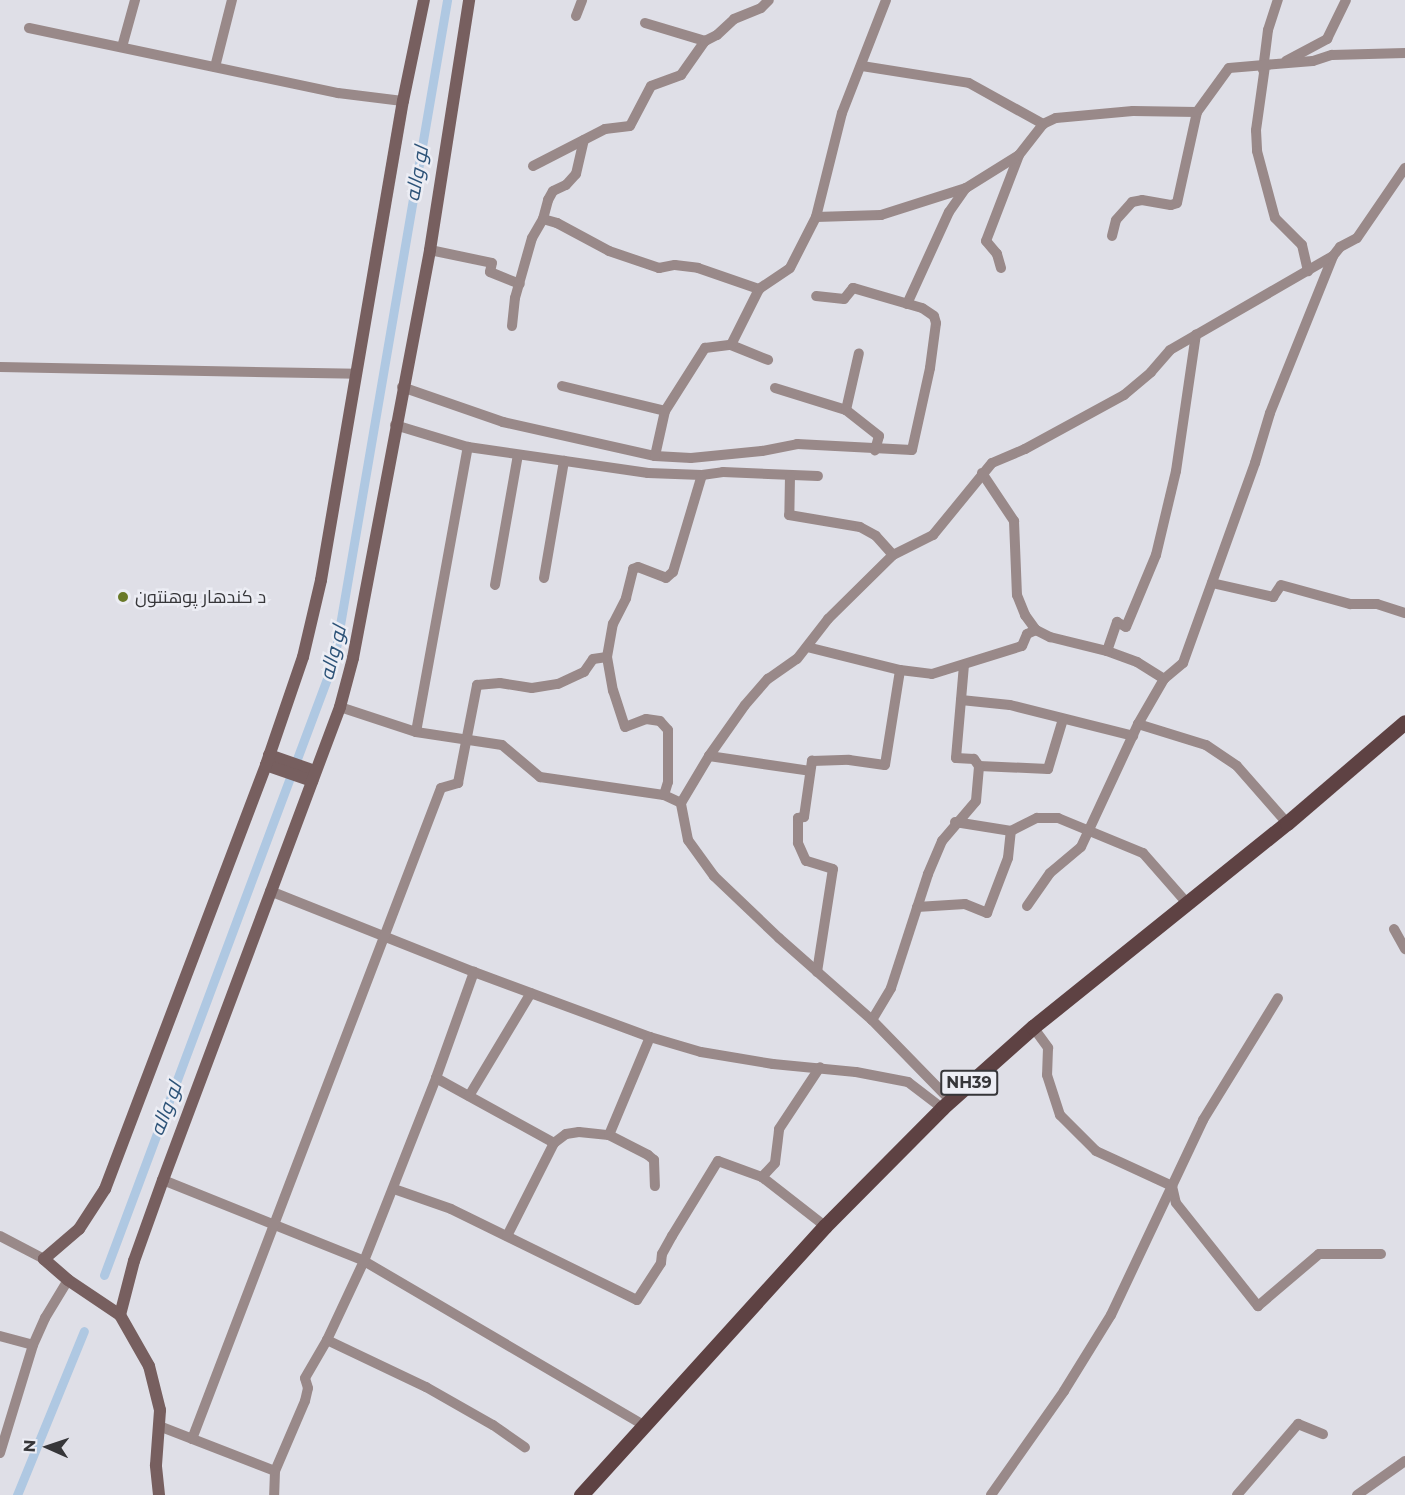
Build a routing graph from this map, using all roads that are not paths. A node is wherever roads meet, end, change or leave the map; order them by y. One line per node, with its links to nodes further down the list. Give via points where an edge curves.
1 (135, 0): 14 (street)
2 (232, 0): 18 (street)
3 (424, 0): 19 (street)
4 (469, 0): 30 (street)
5 (582, 0): 10 (street)
6 (769, 0): 13 (street)
7 (886, 0): 16 (street)
8 (1278, 0): 9 (street, via 1268,30 1263,70 1305,53 1327,39)
9 (1346, 0)
10 (576, 16)
11 (645, 22): 13 (street)
12 (29, 28): 14 (street)
13 (705, 41): 22 (street, via 681,75 648,90 630,126 605,129)
14 (122, 47): 18 (street)
15 (1405, 53): 17 (street, via 1332,55 1314,61)
16 (862, 66): 21 (street, via 969,83); 27 (street, via 842,113)
17 (1265, 66): 20 (street, via 1229,68); 33 (street, via 1257,151 1275,218 1302,245)
18 (215, 67): 19 (street, via 338,93)
19 (403, 101): 44 (street)
20 (1197, 112): 21 (street, via 1133,111 1056,118); 29 (street, via 1178,203 1132,202 1116,220)
21 (1043, 124): 23 (street)
22 (584, 140): 24 (street); 28 (street, via 576,174 553,191)
23 (1019, 155): 26 (street); 32 (street, via 986,241 997,254)
24 (533, 166)
25 (1405, 168): 31 (street, via 1357,238)
26 (966, 188): 27 (street, via 881,215); 37 (street, via 949,212)
27 (816, 217): 35 (street, via 790,268)
28 (543, 219): 34 (street, via 532,238); 35 (street, via 609,251 658,268 698,268)
29 (1112, 236)
30 (430, 250): 34 (street, via 492,263 490,272); 46 (street)
31 (1333, 256): 33 (street); 62 (street, via 1270,413)
32 (1001, 268)
33 (1308, 271): 39 (street)
34 (520, 284): 38 (street)
35 (759, 289): 40 (street)
36 (816, 296): 37 (street, via 844,299 853,288)
37 (907, 304): 52 (street, via 922,308 935,319 926,394 912,450)
38 (512, 326)
39 (1196, 334): 56 (street, via 1170,350 1124,395 992,463); 67 (street, via 1176,471 1156,555 1126,627 1117,622)
40 (731, 345): 42 (street); 49 (street, via 705,348)
41 (859, 353): 48 (street)
42 (768, 360)
43 (0, 367): 44 (street)
44 (357, 374): 81 (street, via 321,580 308,635)
45 (562, 386): 49 (street)
46 (402, 387): 50 (street); 54 (street, via 503,422)
47 (775, 388): 48 (street)
48 (846, 410): 52 (street, via 879,436)
49 (665, 411): 54 (street)
50 (395, 425): 51 (street); 73 (street, via 353,658)
51 (468, 447): 53 (street); 77 (street)
52 (875, 450): 54 (street, via 797,444 762,452 691,458)
53 (518, 455): 55 (street); 63 (street)
54 (655, 456)
55 (564, 461): 57 (street); 61 (street)
56 (982, 472): 60 (street, via 933,535); 65 (street, via 1014,521 1017,595)
57 (702, 476): 58 (street, via 723,472); 68 (street, via 673,572 666,578 638,567 633,569 626,598 613,624)
58 (790, 476): 59 (street); 60 (street, via 789,515 860,527 876,536)
59 (818, 476)
60 (893, 555): 66 (street, via 835,611)
61 (544, 578)
62 (1212, 583): 64 (street, via 1273,597 1281,585 1350,604 1377,604); 71 (street, via 1183,663)
63 (495, 585)
64 (1405, 613)
65 (1032, 632): 67 (street); 69 (street, via 1022,646)
66 (807, 647): 70 (street); 80 (street, via 797,659 768,678)
67 (1107, 651): 71 (street, via 1137,662)
68 (607, 657): 79 (street, via 593,659 584,672 558,684 477,685); 85 (street, via 625,727 646,719 660,721 668,730 668,782)
69 (964, 665): 70 (street, via 932,674); 72 (street)
70 (900, 670): 83 (street, via 885,765 849,760 812,761)
71 (1164, 679): 76 (street)
72 (961, 700): 74 (street, via 1010,705); 82 (street, via 956,758 974,759)
73 (340, 707): 77 (street); 84 (street)
74 (1063, 718): 78 (street); 82 (street, via 1048,769)
75 (1405, 722): 88 (main road, NH39)
76 (1138, 724): 78 (street); 88 (street, via 1214,750 1237,766)
77 (416, 732): 79 (street)
78 (1133, 736): 89 (street)
79 (465, 739): 85 (street, via 502,745 540,777); 96 (street, via 458,783 441,788)
80 (709, 756): 83 (street); 86 (street)
81 (268, 760): 84 (street); 121 (street, via 105,1189 79,1229)
82 (979, 766): 87 (street, via 976,801)
83 (810, 771): 99 (street, via 804,817 798,818 798,843 806,861 833,869)
84 (314, 776): 91 (street)
85 (664, 795): 86 (street)
86 (681, 803): 99 (street, via 688,840 714,876)
87 (956, 822): 90 (street); 94 (street, via 942,841)
88 (1287, 823): 92 (main road, NH39)
89 (1089, 830): 90 (street, via 1058,818 1037,818); 92 (street, via 1143,853); 93 (street, via 1081,847 1050,873)
90 (1011, 831): 94 (street, via 1008,858 987,913 965,904)
91 (270, 891): 96 (street); 112 (street)
92 (1187, 903): 103 (main road, NH39)
93 (1027, 906)
94 (917, 907): 102 (street, via 891,988)
95 (1394, 929): 97 (street)
96 (385, 936): 98 (street); 116 (street)
97 (1405, 948)
98 (474, 972): 100 (street); 106 (street)
99 (817, 972): 102 (street)
100 (531, 993): 104 (street); 107 (street)
101 (1278, 998): 114 (street, via 1203,1120)
102 (872, 1020): 108 (street)
103 (1033, 1027): 108 (main road, NH39); 114 (street, via 1048,1048 1047,1075 1060,1115 1096,1151)
104 (650, 1037): 105 (street, via 701,1052); 109 (street)
105 (820, 1067): 108 (street, via 908,1082); 111 (street, via 779,1129 775,1163)
106 (436, 1078): 107 (street); 115 (street)
107 (470, 1096): 110 (street)
108 (946, 1104): 117 (main road, NH39)
109 (609, 1136): 110 (street, via 579,1132 566,1134); 113 (street, via 654,1161)
110 (554, 1143): 119 (street)
111 (762, 1177): 117 (street); 119 (street, via 718,1161 637,1300)
112 (163, 1180): 116 (street); 124 (street, via 134,1261)
113 (655, 1186)
114 (1172, 1186): 120 (street, via 1176,1203 1258,1306 1319,1254); 139 (street, via 1111,1315 1064,1391)
115 (394, 1189): 119 (street, via 451,1209); 122 (street)
116 (275, 1223): 122 (street); 131 (street)
117 (825, 1226): 128 (main road, NH39)
118 (0, 1236): 121 (street)
119 (507, 1236)
120 (1381, 1254)
121 (44, 1259): 123 (street)
122 (364, 1261): 126 (street); 128 (street)
123 (68, 1280): 124 (street); 127 (street)
124 (120, 1315): 129 (street, via 148,1366 160,1410)
125 (0, 1336): 127 (street)
126 (327, 1340): 132 (street, via 426,1387); 135 (street, via 304,1378 308,1388 304,1401)
127 (33, 1345): 133 (street)
128 (644, 1425): 138 (main road, NH39)
129 (159, 1426): 131 (street); 137 (street)
130 (1323, 1434): 140 (street, via 1298,1424)
131 (192, 1439): 135 (street)
132 (525, 1447)
133 (0, 1453)
134 (1405, 1461): 141 (street)
135 (275, 1472): 136 (street)
136 (278, 1494)
137 (159, 1495)
138 (581, 1495)
139 (991, 1495)
140 (1237, 1495)
141 (1357, 1495)

